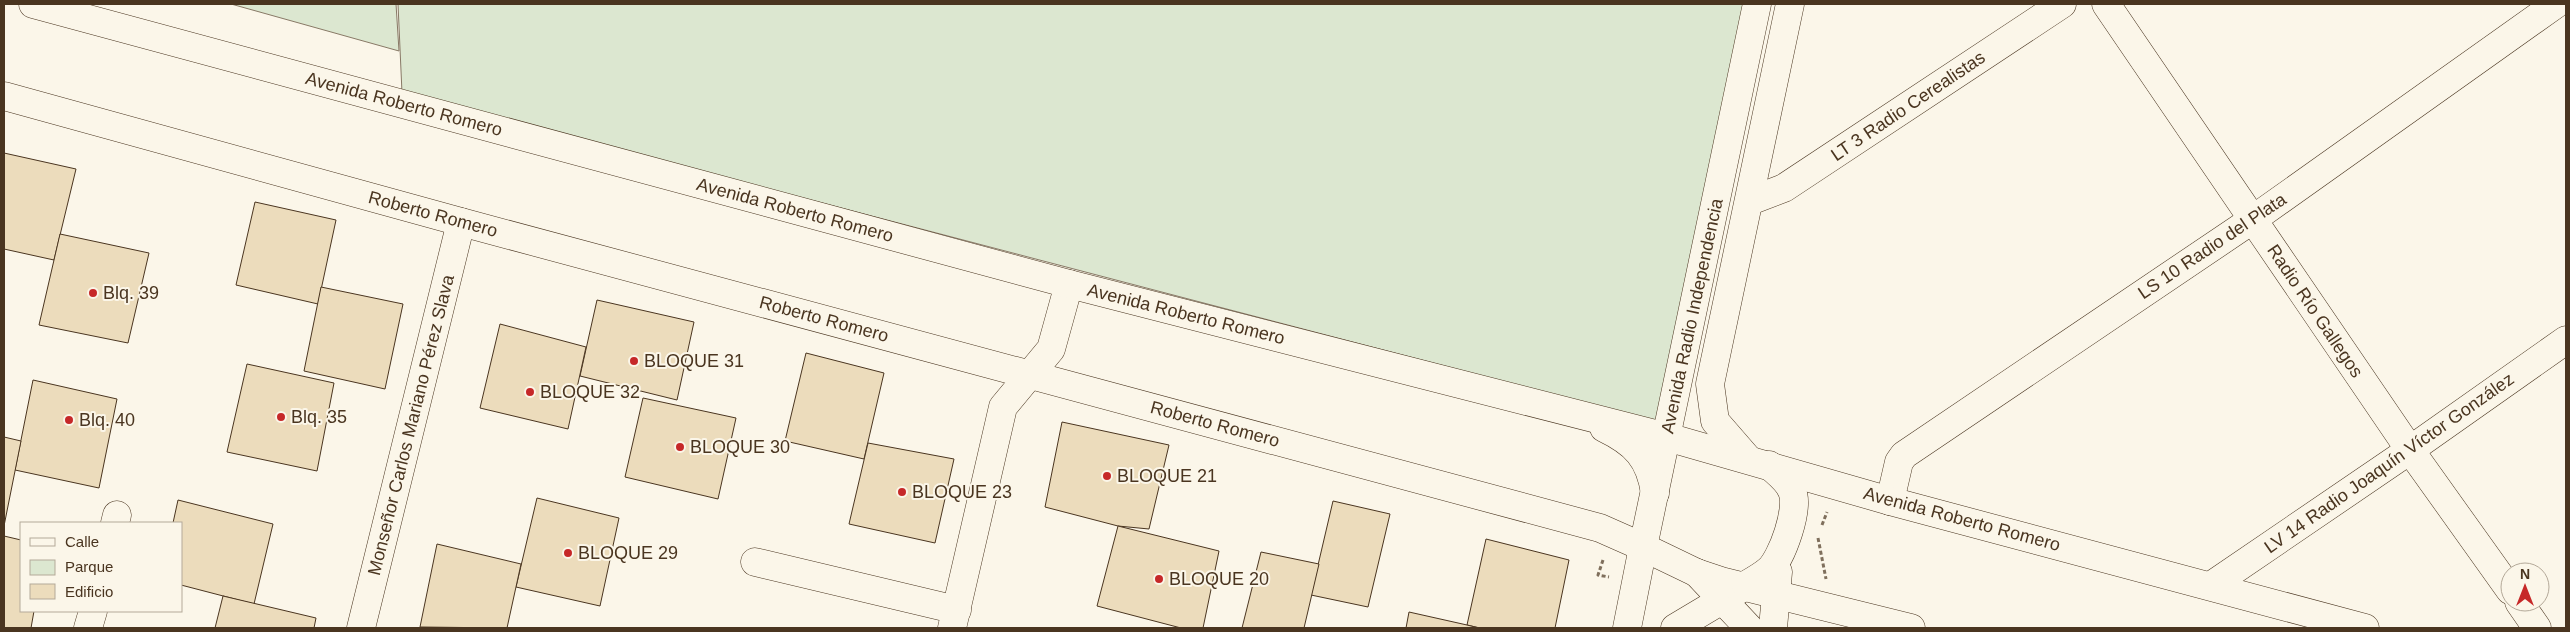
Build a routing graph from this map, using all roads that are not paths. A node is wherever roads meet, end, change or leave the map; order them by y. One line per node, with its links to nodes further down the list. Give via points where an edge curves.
1 (33, 4): 11 (street, Avenida Roberto Romero)
2 (1758, 4): 15 (street, Avenida Radio Independencia)
3 (1790, 4): 8 (street, Avenida Radio Independencia)
4 (2062, 4): 8 (street, LT 3 Radio Cerealistas, via 1784,188)
5 (2106, 4): 9 (street, Radio Río Gallegos)
6 (2556, 4): 9 (street, LS 10 Radio del Plata)
7 (4, 96): 10 (street, Roberto Romero)
8 (1750, 201): 17 (street, Avenida Radio Independencia, via 1710,384 1715,422)
9 (2252, 220): 16 (street, Radio Río Gallegos); 19 (street, LS 10 Radio del Plata, via 1904,455 1898,462)
10 (461, 222): 13 (street, Roberto Romero); 33 (street, Monseñor Carlos Mariano Pérez Slava)
11 (1069, 284): 13 (street, via 1052,349); 14 (street, Avenida Roberto Romero)
12 (2566, 340): 16 (street, LV 14 Radio Joaquín Víctor González)
13 (1030, 375): 20 (street, Roberto Romero, via 1583,523); 31 (street, via 1003,407)
14 (1559, 409): 15 (street, Avenida Roberto Romero); 18 (street, Avenida Roberto Romero, via 1614,433 1634,446 1652,472)
15 (1667, 437): 17 (street, Avenida Roberto Romero); 18 (street, Avenida Radio Independencia)
16 (2410, 450): 24 (street, Radio Río Gallegos); 26 (street, LV 14 Radio Joaquín Víctor González)
17 (1759, 463): 19 (street, Avenida Roberto Romero); 21 (street, Avenida Radio Independencia, via 1786,480 1793,492 1794,507)
18 (1655, 493): 20 (street, Avenida Radio Independencia)
19 (1890, 501): 26 (street, Avenida Roberto Romero)
20 (1643, 547): 23 (street); 34 (street, Avenida Radio Independencia)
21 (1780, 555): 25 (street, Avenida Radio Independencia, via 1768,570); 27 (street)
22 (755, 562): 31 (street)
23 (1697, 573): 25 (street); 28 (street)
24 (2500, 576)
25 (1746, 586): 27 (street); 28 (street, Avenida Radio Independencia)
26 (2212, 586): 39 (street, Avenida Roberto Romero)
27 (1776, 594): 37 (street); 38 (street)
28 (1722, 600): 35 (street, Avenida Radio Independencia); 36 (street)
29 (93, 612): 32 (street)
30 (2525, 612): 40 (street)
31 (954, 619)
32 (88, 628)
33 (361, 628)
34 (1627, 628)
35 (1674, 628)
36 (1749, 628)
37 (1774, 628)
38 (1911, 628)
39 (2365, 628)
40 (2537, 628)

